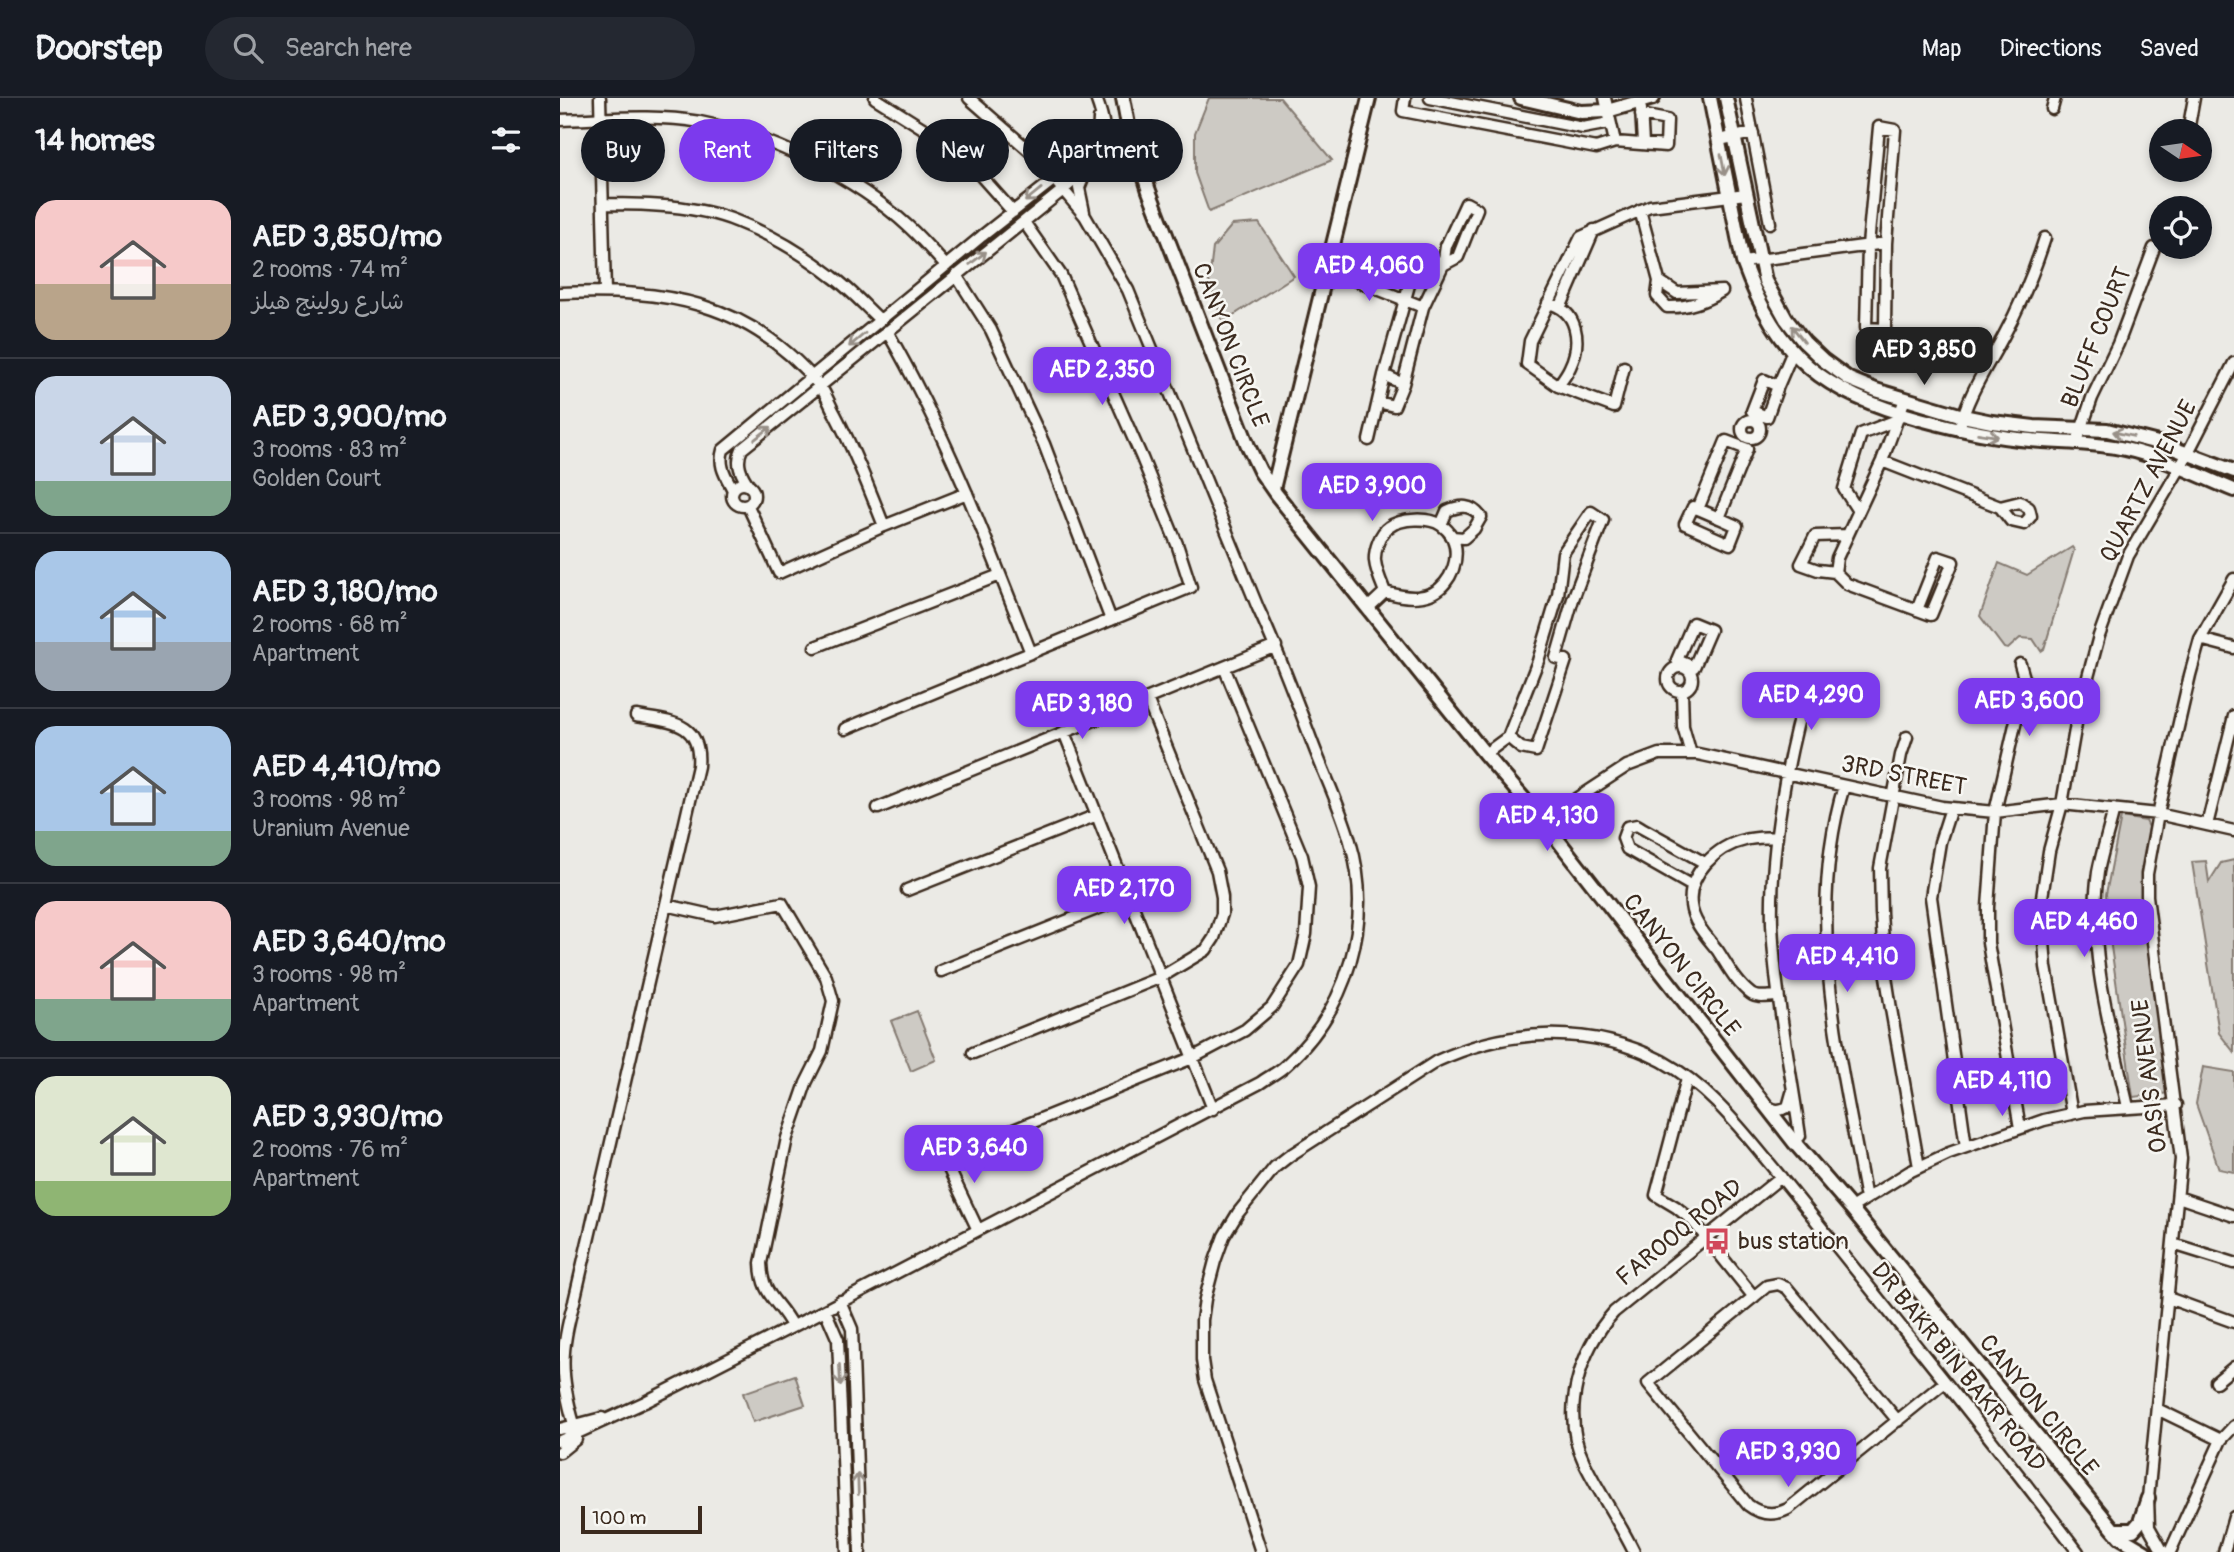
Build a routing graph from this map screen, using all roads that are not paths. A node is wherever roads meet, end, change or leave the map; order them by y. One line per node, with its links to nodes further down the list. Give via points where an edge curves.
1 (600, 98): 20 (street)
2 (875, 98): 41 (street, via 964,159)
3 (969, 98): 30 (street)
4 (1123, 98): 93 (main road, CANYON CIRCLE, via 1149,191 1248,446)
5 (1369, 98): 54 (main road)
6 (1405, 98): 28 (street, via 1403,111 1596,148)
7 (1430, 98): 16 (street)
8 (1485, 98): 16 (street)
9 (1521, 98): 18 (main road, via 1581,112)
10 (1710, 98): 27 (main road)
11 (1726, 98): 26 (main road)
12 (2055, 98): 17 (street)
13 (2194, 98): 23 (street)
14 (1746, 99): 25 (street)
15 (1645, 105): 18 (main road); 29 (street); 29 (street, via 1667,120 1666,146)
16 (1483, 109): 18 (street, via 1583,128)
17 (2052, 109)
18 (1607, 111): 28 (street)
19 (581, 119): 24 (street)
20 (601, 119): 21 (street)
21 (662, 119)
22 (665, 119): 53 (street, via 699,122 767,142 815,163 909,226)
23 (2190, 119)
24 (560, 120)
25 (1753, 133): 26 (street); 44 (street)
26 (1734, 137): 27 (street); 37 (main road)
27 (1719, 140): 38 (main road, one-way to 38)
28 (1615, 142): 29 (street)
29 (1643, 143)
30 (1023, 145)
31 (603, 182): 39 (street)
32 (1049, 182): 41 (street, one-way to 41)
33 (1057, 182): 36 (street)
34 (1072, 182): 36 (street)
35 (1080, 182): 42 (street)
36 (1063, 190): 42 (street); 43 (street)
37 (1746, 194): 38 (street); 50 (main road)
38 (1729, 196): 40 (street); 51 (main road)
39 (604, 204): 57 (street); 65 (street, via 645,204 735,220 834,277)
40 (1640, 210): 45 (street); 56 (street)
41 (1013, 212): 53 (street)
42 (1085, 216): 116 (street, via 1128,290)
43 (1024, 222): 55 (street, one-way to 43); 114 (street, via 1061,275 1147,470 1191,587)
44 (1770, 223)
45 (1594, 230): 62 (street, via 1581,237); 63 (street)
46 (2045, 238): 80 (street, via 2022,301)
47 (1886, 243): 48 (street); 48 (street, via 1895,130 1879,127); 61 (street)
48 (1868, 245): 50 (street); 60 (street)
49 (2150, 259): 84 (street, BLUFF COURT)
50 (1759, 260): 51 (street); 78 (main road, one-way to 50, via 1849,379 1814,351 1776,302)
51 (1743, 262): 68 (main road, via 1763,311)
52 (1443, 265): 52 (street, via 1458,257 1477,209 1466,203 1446,246); 59 (street, via 1427,255 1416,260); 64 (street)
53 (946, 266): 65 (street)
54 (1327, 269): 59 (street); 93 (main road)
55 (956, 275): 67 (street); 114 (street, via 990,331 1044,444)
56 (1659, 281): 56 (street, via 1657,296 1667,307 1682,308 1722,291 1677,293)
57 (606, 292): 58 (street); 73 (street, via 655,294 698,303 746,324 782,348)
58 (560, 293)
59 (1404, 300): 64 (street); 72 (street)
60 (1866, 300): 61 (street); 66 (street, via 1866,328)
61 (1886, 302): 66 (street)
62 (1548, 303): 63 (street); 75 (street, via 1530,341 1527,364)
63 (1561, 306): 75 (street, via 1572,318 1576,343 1571,367)
64 (1423, 307): 74 (street)
65 (880, 320): 73 (street, one-way to 73)
66 (1885, 329): 69 (street)
67 (887, 331): 77 (street); 96 (street, via 919,386)
68 (1793, 351): 76 (street); 82 (main road, via 1842,391)
69 (1878, 363)
70 (2234, 363): 88 (street, QUARTZ AVENUE)
71 (1624, 368): 75 (street, via 1614,407)
72 (1384, 375): 74 (street); 79 (street)
73 (811, 378): 77 (street); 94 (street, via 723,450 722,469)
74 (1403, 384): 79 (street, via 1394,407)
75 (1558, 386)
76 (1778, 386): 81 (street, via 1767,417); 81 (street, via 1764,380 1752,411)
77 (821, 387): 92 (street, one-way to 77, via 738,463 742,449); 103 (street)
78 (1905, 399): 80 (main road); 82 (street)
79 (1378, 402): 85 (street)
80 (1963, 416): 83 (street); 84 (main road)
81 (1757, 417): 86 (street, via 1744,424)
82 (1899, 417): 83 (main road); 89 (street); 100 (street, via 1861,434 1844,489)
83 (1959, 429): 87 (main road, one-way to 87)
84 (2081, 429): 87 (street, BLUFF COURT); 88 (main road, one-way to 84, via 2130,435)
85 (1369, 440)
86 (1743, 442): 99 (street, via 1726,440); 101 (street, via 1747,449)
87 (2077, 442): 90 (main road, via 2126,449)
88 (2186, 454): 90 (street, QUARTZ AVENUE); 91 (main road)
89 (1882, 461): 98 (street); 100 (street)
90 (2179, 468): 95 (main road); 136 (street, QUARTZ AVENUE, via 2128,556 2099,636 2077,718)
91 (2234, 471)
92 (750, 486): 94 (street, via 740,484); 97 (street, via 754,494)
93 (1273, 489): 112 (main road, CANYON CIRCLE)
94 (733, 490): 97 (street, via 736,504)
95 (2234, 490)
96 (967, 493): 103 (street); 109 (street)
97 (748, 506): 103 (street, via 779,573)
98 (2000, 507)
99 (1698, 509): 101 (street); 101 (street, via 1693,507 1685,524 1730,544 1737,526)
100 (1858, 511): 104 (street)
101 (1719, 518)
102 (1441, 525): 105 (street); 106 (street, via 1447,511 1461,506 1475,509 1481,517); 111 (street, via 1423,520 1388,527 1377,543 1374,560)
103 (884, 526)
104 (1847, 535): 108 (street); 108 (street, via 1815,536 1801,564)
105 (1452, 537): 106 (street); 107 (street)
106 (1464, 538): 107 (street)
107 (1457, 553): 111 (street, via 1445,584 1429,596)
108 (1835, 572): 113 (street, via 1847,584)
109 (1000, 575): 117 (street); 119 (street)
110 (2234, 579): 115 (street, OASIS AVENUE)
111 (1385, 592): 112 (street)
112 (1367, 608): 131 (main road, CANYON CIRCLE)
113 (1917, 610): 113 (street, via 1931,615 1953,562 1938,556)
114 (1111, 620): 119 (street)
115 (2200, 639): 118 (street); 142 (street, OASIS AVENUE)
116 (1276, 646): 121 (street); 162 (street, via 1351,841 1359,920 1347,978 1315,1033 1286,1066)
117 (815, 648)
118 (2234, 648)
119 (1031, 653): 127 (street)
120 (2020, 664): 140 (street, via 2025,681)
121 (1224, 667): 124 (street); 156 (street, via 1302,856 1310,887 1299,965 1272,1007 1245,1030)
122 (1808, 685): 133 (street)
123 (1682, 691): 123 (street, via 1674,690 1668,679 1674,670 1686,666 1692,680); 132 (street, via 1683,726)
124 (1147, 699): 128 (street); 153 (street, via 1217,871 1222,897 1222,914 1206,950)
125 (636, 716): 151 (street, via 684,725 699,751)
126 (2234, 716): 144 (street)
127 (845, 729)
128 (1064, 732): 137 (street); 141 (street)
129 (1508, 737): 129 (street, via 1521,748 1536,751 1566,660 1556,658 1562,635 1603,520 1591,512 1563,553 1558,595); 131 (street)
130 (1907, 737): 135 (street)
131 (1485, 754): 143 (main road, CANYON CIRCLE)
132 (1691, 754): 133 (street, 3RD STREET); 143 (street, 3RD STREET, via 1659,754 1627,766)
133 (1788, 774): 134 (street, 3RD STREET); 146 (street)
134 (1844, 786): 135 (street, 3RD STREET); 172 (street, via 1829,853 1828,969)
135 (1894, 796): 138 (street, 3RD STREET); 169 (street, via 1880,868 1885,970)
136 (2062, 804): 139 (street, 3RD STREET); 140 (street, 3RD STREET); 163 (street, QUARTZ AVENUE, via 2041,904 2046,967)
137 (878, 808)
138 (1951, 808): 140 (street, 3RD STREET); 168 (street, via 1931,897)
139 (2114, 809): 142 (street, 3RD STREET); 161 (street, via 2098,872 2095,918 2109,1026)
140 (1995, 812): 164 (street, via 1988,943)
141 (1097, 814): 149 (street); 150 (street)
142 (2158, 814): 144 (street, 3RD STREET); 159 (street, OASIS AVENUE, via 2147,896)
143 (1542, 821): 160 (main road, CANYON CIRCLE)
144 (2207, 825): 145 (street, 3RD STREET)
145 (2234, 831)
146 (1777, 837): 147 (street, via 1728,845); 154 (street, via 1772,921)
147 (1705, 863): 148 (street); 148 (street, via 1637,825 1627,827 1623,838 1627,849)
148 (1692, 886): 154 (street, via 1691,905 1697,923 1740,982 1752,995)
149 (907, 890)
150 (1129, 896): 152 (street); 153 (street)
151 (666, 905): 184 (street); 185 (street, via 715,916 782,903 826,977 833,1001 822,1051 787,1138 761,1263 761,1280)
152 (941, 971)
153 (1161, 977): 155 (street); 156 (street)
154 (1777, 996): 158 (street)
155 (973, 1053)
156 (1192, 1058): 162 (street); 165 (street)
157 (1687, 1078): 170 (street, DR BAKR BIN BAKR ROAD, via 1718,1104); 176 (street, via 1656,1195 1685,1213); 206 (street, DR BAKR BIN BAKR ROAD, via 1641,1052 1590,1037 1535,1035 1484,1043 1437,1061 1289,1156 1262,1181 1224,1236 1214,1261 1201,1339 1208,1390)
158 (1793, 1085): 160 (street, via 1788,1107 1774,1110); 167 (street, via 1800,1136)
159 (2176, 1104): 161 (street); 171 (street, OASIS AVENUE, via 2181,1159)
160 (1766, 1105): 167 (main road, CANYON CIRCLE)
161 (2128, 1107): 163 (street)
162 (1213, 1109): 175 (street)
163 (2071, 1114): 164 (street)
164 (2020, 1128): 168 (street)
165 (1006, 1132)
166 (957, 1135): 175 (street, via 945,1138 940,1150)
167 (1794, 1142): 173 (main road, CANYON CIRCLE)
168 (1966, 1147): 169 (street)
169 (1919, 1167): 172 (street)
170 (1781, 1177): 176 (street, FAROOQ ROAD); 187 (street, DR BAKR BIN BAKR ROAD)
171 (2178, 1196): 174 (street); 177 (street, OASIS AVENUE)
172 (1866, 1199): 173 (street)
173 (1852, 1208): 202 (main road, CANYON CIRCLE)
174 (2234, 1216)
175 (978, 1230): 181 (street)
176 (1706, 1237): 179 (street); 207 (street, FAROOQ ROAD, via 1608,1319 1593,1340 1576,1384 1575,1421 1584,1462)
177 (2173, 1244): 178 (street); 180 (street, OASIS AVENUE)
178 (2234, 1263)
179 (1754, 1297): 191 (street, via 1772,1283 1787,1288); 191 (street, via 1648,1383 1748,1505 1773,1514 1788,1509)
180 (2168, 1298): 183 (street); 189 (street, OASIS AVENUE)
181 (840, 1301): 182 (street); 205 (street, one-way to 181, via 852,1329)
182 (825, 1310): 185 (street); 204 (street, one-way to 204, via 838,1340)
183 (2234, 1322)
184 (564, 1325): 192 (street, via 562,1373)
185 (792, 1326): 190 (street)
186 (2234, 1367): 188 (street)
187 (1945, 1382): 191 (street); 208 (street, DR BAKR BIN BAKR ROAD)
188 (2216, 1382)
189 (2157, 1409): 196 (street); 199 (street, OASIS AVENUE)
190 (616, 1415): 192 (street); 195 (street)
191 (1898, 1421)
192 (574, 1424): 194 (street)
193 (2234, 1426): 196 (street)
194 (560, 1429)
195 (584, 1432): 197 (street); 198 (street)
196 (2221, 1440): 211 (street)
197 (560, 1441)
198 (560, 1452)
199 (2148, 1498): 201 (main road, OASIS AVENUE); 210 (street, OASIS AVENUE, via 2149,1527)
200 (2234, 1517): 212 (street)
201 (2140, 1522): 202 (main road, via 2133,1530); 203 (main road, OASIS AVENUE)
202 (2114, 1530): 203 (main road, CANYON CIRCLE)
203 (2133, 1544): 209 (main road, CANYON CIRCLE)
204 (847, 1552)
205 (860, 1552)
206 (1261, 1552)
207 (1634, 1552)
208 (2078, 1552)
209 (2145, 1552)
210 (2163, 1552)
211 (2170, 1552)
212 (2224, 1552)

